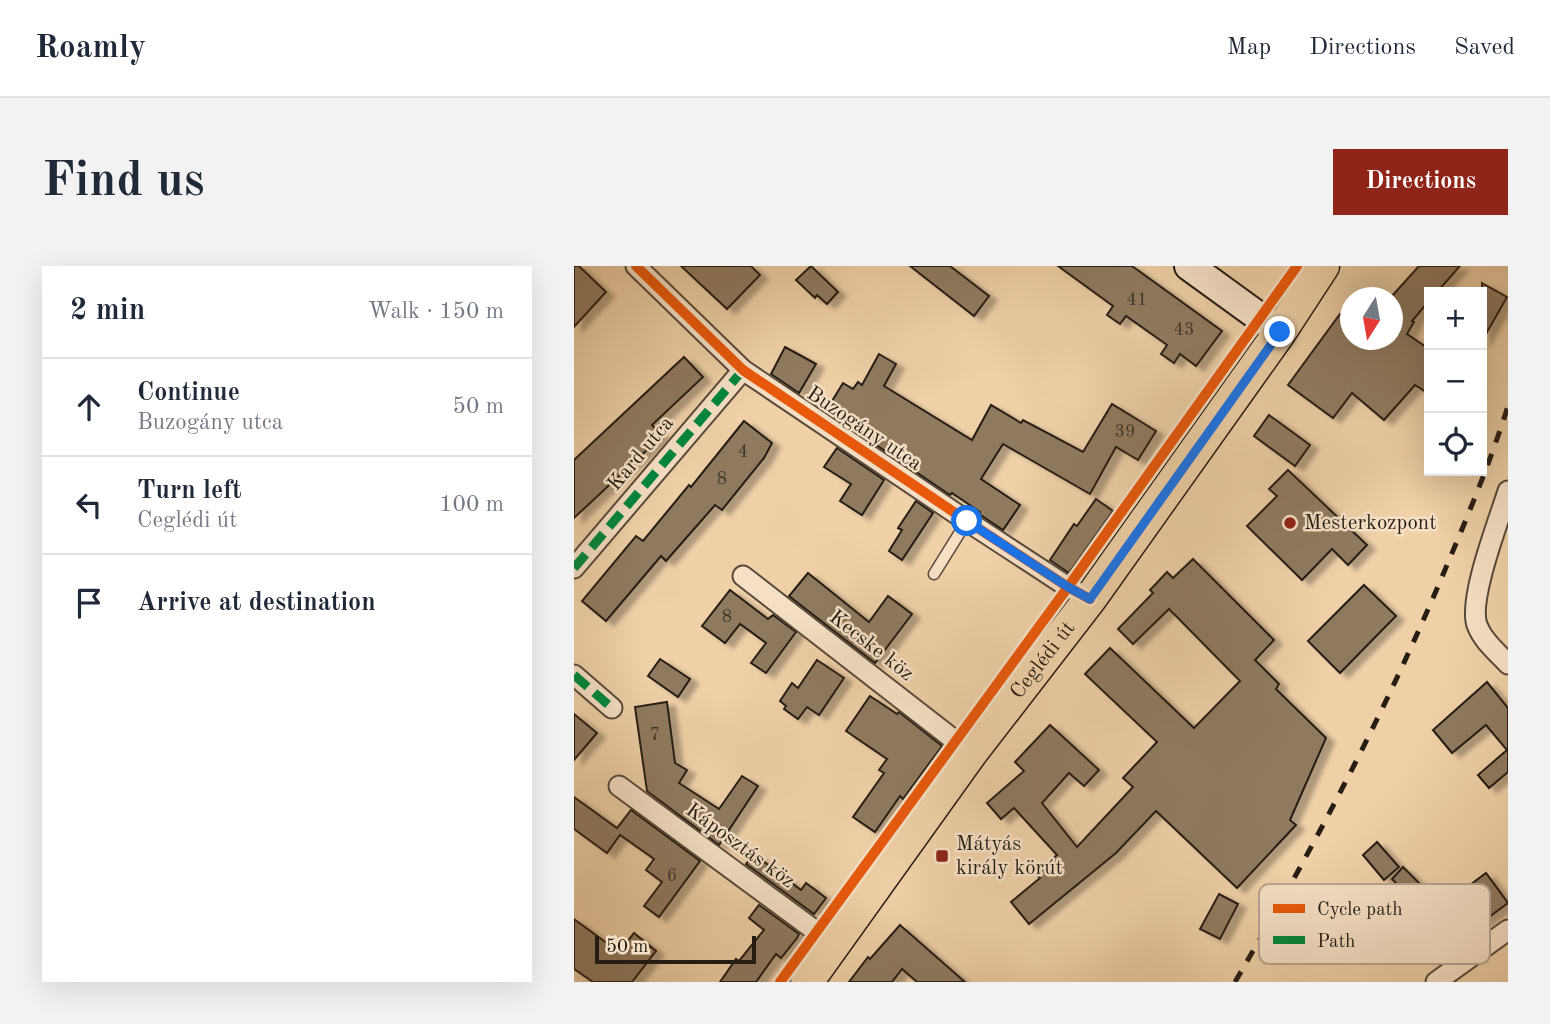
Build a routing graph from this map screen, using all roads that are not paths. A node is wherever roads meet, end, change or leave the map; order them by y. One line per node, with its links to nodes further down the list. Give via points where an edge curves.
1 (636, 266): 5 (street, Buzogány utca)
2 (1189, 266): 4 (street)
3 (1323, 266): 4 (main road, Ceglédi út)
4 (1280, 332): 11 (main road, Ceglédi út)
5 (743, 370): 7 (street, Buzogány utca); 8 (street, Kard utca)
6 (1508, 491): 12 (street, via 1484,568 1476,612 1483,637)
7 (967, 521): 9 (lane); 11 (street, Buzogány utca)
8 (574, 568)
9 (934, 574)
10 (743, 576): 15 (street, Kecske köz)
11 (1090, 599): 15 (main road, Ceglédi út)
12 (1508, 664)
13 (574, 675): 14 (street)
14 (612, 708)
15 (971, 753): 18 (main road, Ceglédi út)
16 (619, 786): 18 (street, Káposztás köz)
17 (1508, 930): 19 (street)
18 (835, 942): 21 (main road, Ceglédi út)
19 (1490, 943)
20 (1461, 964): 22 (street)
21 (807, 982)
22 (1436, 982)

